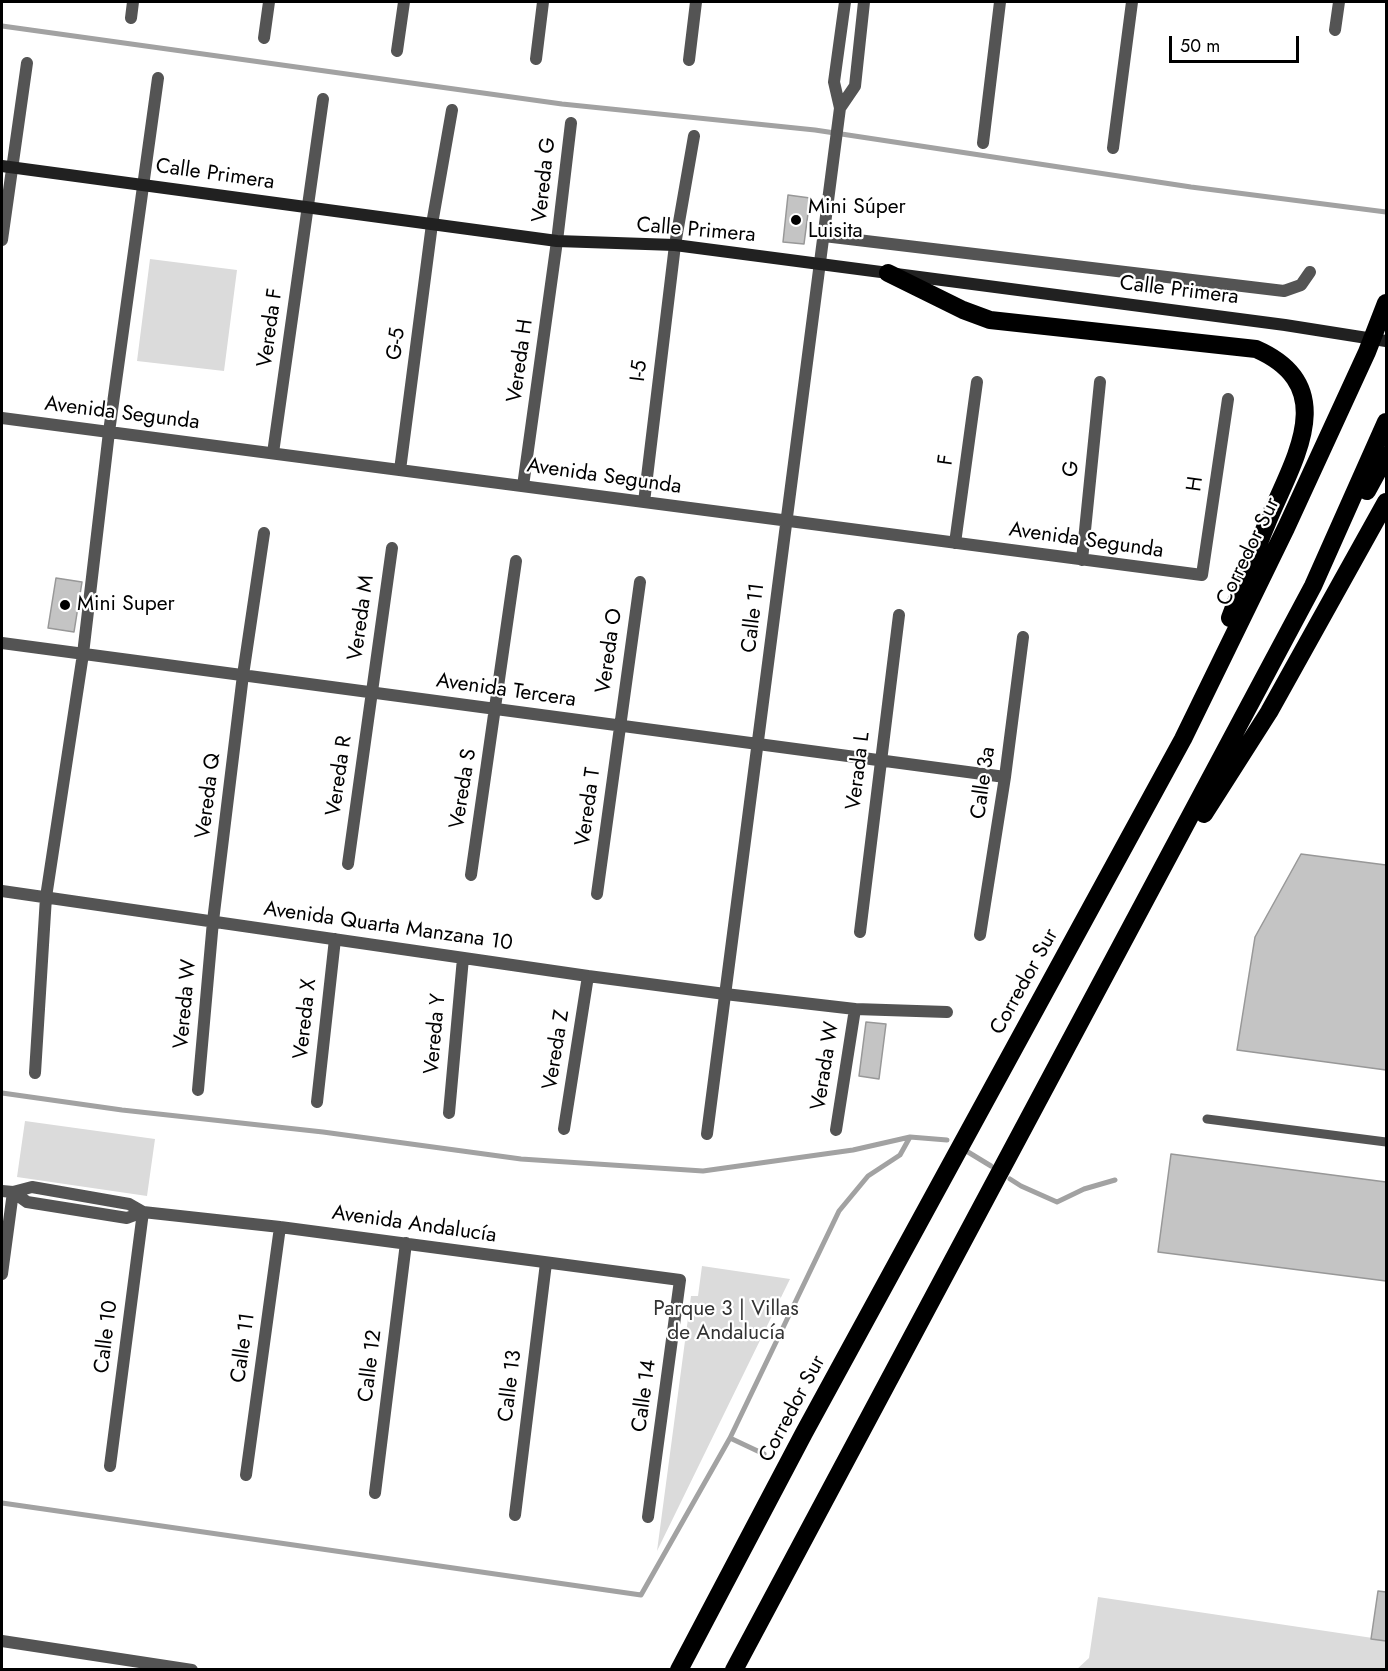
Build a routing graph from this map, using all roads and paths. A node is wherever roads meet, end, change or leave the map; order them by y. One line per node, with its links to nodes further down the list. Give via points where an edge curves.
1 (133, 2): 11 (street)
2 (269, 2): 13 (street)
3 (404, 2): 14 (street)
4 (543, 2): 15 (street)
5 (696, 2): 16 (street)
6 (845, 2): 20 (street, Calle 11, via 834,82)
7 (864, 2): 20 (street, Calle 11, via 855,86)
8 (1000, 2): 24 (street)
9 (1132, 2): 25 (street)
10 (1339, 2): 12 (street)
11 (131, 18)
12 (1335, 30)
13 (264, 38)
14 (397, 51)
15 (536, 59)
16 (689, 60)
17 (27, 63): 26 (street)
18 (158, 78): 27 (street)
19 (323, 99): 28 (street, Vereda F)
20 (840, 108): 30 (street, Calle 11)
21 (452, 110): 29 (street, G-5)
22 (571, 123): 32 (street, Vereda G)
23 (694, 136): 33 (street, I-5)
24 (983, 143)
25 (1113, 148)
26 (6, 167): 27 (street, Calle Primera); 31 (street)
27 (142, 184): 28 (street, Calle Primera); 44 (street)
28 (308, 208): 29 (street, Calle Primera); 45 (street, Vereda F)
29 (432, 224): 32 (street, Calle Primera); 47 (street, G-5)
30 (824, 236): 34 (street, Calle 11); 35 (street, Calle Primera, via 1284,291 1301,285)
31 (2, 240)
32 (557, 241): 33 (street, Calle Primera); 48 (street, Vereda H)
33 (675, 245): 34 (street, Calle Primera); 49 (street, I-5)
34 (820, 264): 36 (street, Calle Primera); 51 (street, Calle 11)
35 (1310, 272)
36 (888, 273): 38 (street, Calle Primera); 68 (highway, via 990,320 1256,349 1283,366 1301,389 1306,422 1296,455)
37 (1386, 303): 68 (highway, Corredor Sur, via 1372,342 1286,528)
38 (1386, 341)
39 (977, 382): 53 (street, F)
40 (1100, 382): 55 (street, G)
41 (1228, 399): 57 (street, H)
42 (2, 418): 44 (street, Avenida Segunda)
43 (1386, 422): 59 (highway)
44 (109, 432): 45 (street, Avenida Segunda); 63 (street)
45 (273, 453): 47 (street, Avenida Segunda)
46 (1386, 456): 59 (highway)
47 (400, 470): 48 (street, Avenida Segunda)
48 (523, 486): 49 (street, Avenida Segunda)
49 (644, 502): 51 (street, Avenida Segunda)
50 (1386, 502): 78 (highway, via 1269,712)
51 (787, 521): 53 (street, Avenida Segunda); 69 (street, Calle 11)
52 (264, 533): 64 (street, Vereda Q)
53 (955, 543): 55 (street, Avenida Segunda)
54 (392, 548): 65 (street, Vereda M)
55 (1082, 560): 57 (street, Avenida Segunda)
56 (516, 561): 66 (street, Vereda S)
57 (1202, 576)
58 (640, 582): 67 (street, Vereda O)
59 (1313, 586): 78 (highway)
60 (899, 615): 70 (street, Verada L)
61 (1023, 637): 71 (street, Calle 3a)
62 (2, 643): 63 (street, Avenida Tercera)
63 (83, 654): 64 (street, Avenida Tercera); 76 (street)
64 (243, 675): 65 (street, Avenida Tercera); 77 (street, Vereda Q)
65 (372, 693): 66 (street, Avenida Tercera); 72 (street, Vereda R)
66 (496, 710): 67 (street, Avenida Tercera); 73 (street, Vereda S)
67 (620, 726): 69 (street, Avenida Tercera); 75 (street, Vereda T)
68 (1183, 739): 110 (highway, Corredor Sur)
69 (758, 744): 70 (street, Avenida Tercera); 84 (street, Calle 11)
70 (880, 760): 71 (street, Avenida Tercera); 79 (street, Verada L)
71 (1005, 777): 80 (street, Calle 3a)
72 (348, 864)
73 (471, 875)
74 (2, 891): 76 (street, Avenida Quarta Manzana 10)
75 (597, 894)
76 (46, 897): 77 (street, Avenida Quarta Manzana 10); 87 (street)
77 (213, 921): 81 (street, Avenida Quarta Manzana 10); 88 (street, Vereda W)
78 (1135, 922): 111 (highway)
79 (860, 932)
80 (980, 935)
81 (334, 939): 82 (street, Avenida Quarta Manzana 10); 89 (street, Vereda X)
82 (463, 958): 83 (street, Avenida Quarta Manzana 10); 90 (street, Vereda Y)
83 (588, 976): 84 (street, Avenida Quarta Manzana 10); 92 (street, Vereda Z)
84 (725, 994): 85 (street, Avenida Quarta Manzana 10); 94 (street, Calle 11)
85 (855, 1009): 86 (street, Avenida Quarta Manzana 10); 93 (street, Verada W)
86 (946, 1012)
87 (35, 1073)
88 (198, 1090)
89 (317, 1102)
90 (449, 1113)
91 (1207, 1119): 95 (lane)
92 (564, 1129)
93 (836, 1130)
94 (707, 1134)
95 (1386, 1142)
96 (7, 1192): 97 (street, Avenida Andalucía, via 27,1202 127,1218); 101 (street)
97 (143, 1212): 98 (street, Avenida Andalucía); 103 (street, Calle 10)
98 (280, 1227): 99 (street, Avenida Andalucía); 104 (street, Calle 11)
99 (406, 1243): 100 (street, Avenida Andalucía); 105 (street, Calle 12)
100 (546, 1263): 102 (street, Avenida Andalucía); 106 (street, Calle 13)
101 (2, 1274)
102 (680, 1280): 107 (street, Calle 14)
103 (111, 1466)
104 (246, 1475)
105 (375, 1493)
106 (515, 1515)
107 (648, 1517)
108 (2, 1641): 109 (street)
109 (192, 1670)
110 (679, 1670)
111 (734, 1670)

